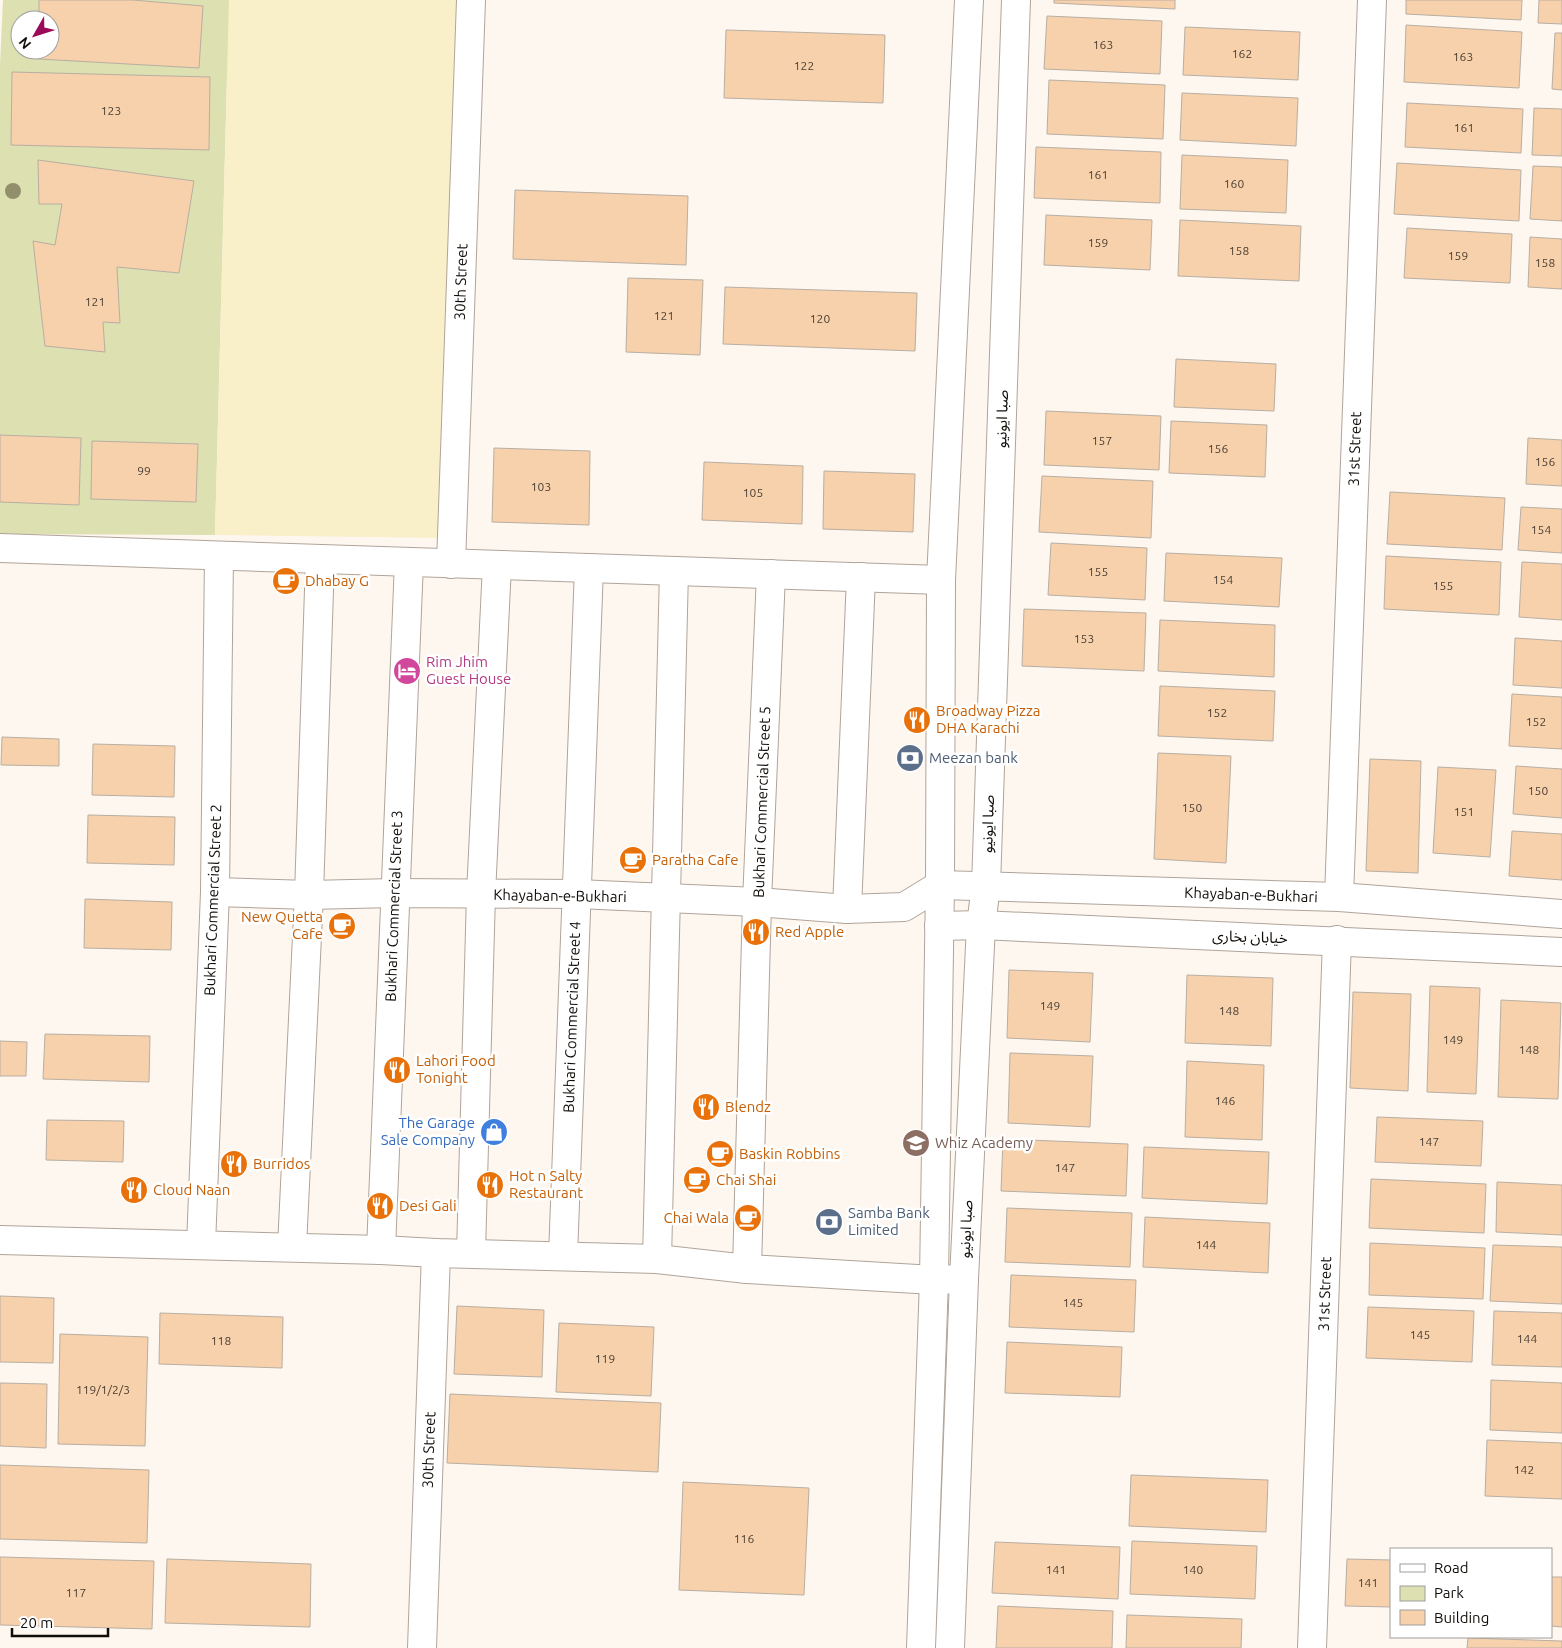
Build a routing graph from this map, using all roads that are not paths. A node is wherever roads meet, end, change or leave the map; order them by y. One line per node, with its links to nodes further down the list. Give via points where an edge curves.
1 (471, 0): 9 (street, 30th Street)
2 (969, 0): 15 (street, صبا ایونیو)
3 (1016, 0): 17 (street, صبا ایونیو)
4 (1372, 0): 23 (street, 31st Street)
5 (0, 548): 6 (street)
6 (218, 556): 7 (street); 18 (street, Bukhari Commercial Street 2)
7 (320, 559): 8 (street); 22 (street)
8 (409, 562): 9 (street); 19 (street, Bukhari Commercial Street 3)
9 (451, 564): 10 (street)
10 (497, 565): 11 (street); 20 (street)
11 (589, 568): 12 (street); 21 (street, Bukhari Commercial Street 4)
12 (674, 571): 13 (street); 24 (street)
13 (771, 574): 14 (street); 25 (street, Bukhari Commercial Street 5)
14 (862, 577): 15 (street); 27 (street)
15 (941, 580): 16 (street, صبا ایونیو)
16 (940, 885): 17 (street, Khayaban-e-Bukhari); 26 (street); 30 (street, صبا ایونیو)
17 (986, 886): 23 (street, Khayaban-e-Bukhari); 29 (street, صبا ایونیو)
18 (215, 892): 22 (street, Khayaban-e-Bukhari); 34 (street, Bukhari Commercial Street 2)
19 (394, 893): 20 (street, Khayaban-e-Bukhari); 22 (street, Khayaban-e-Bukhari); 36 (street, Bukhari Commercial Street 3)
20 (481, 894): 21 (street, Khayaban-e-Bukhari); 38 (street)
21 (577, 894): 24 (street, Khayaban-e-Bukhari); 39 (street, Bukhari Commercial Street 4)
22 (309, 895): 35 (street)
23 (1339, 898): 28 (street, Khayaban-e-Bukhari)
24 (665, 899): 25 (street, Khayaban-e-Bukhari); 40 (street)
25 (757, 902): 27 (street, Khayaban-e-Bukhari); 41 (street, Bukhari Commercial Street 5)
26 (904, 907): 27 (street, Khayaban-e-Bukhari); 30 (street)
27 (847, 909)
28 (1562, 914)
29 (982, 925): 30 (street, خیابان بخاری); 31 (street, خیابان بخاری); 42 (street, صبا ایونیو)
30 (939, 926): 43 (street, صبا ایونیو)
31 (1337, 940): 32 (street, خیابان بخاری); 47 (street, 31st Street)
32 (1562, 952)
33 (0, 1240): 34 (street)
34 (201, 1245): 35 (street)
35 (292, 1247): 36 (street)
36 (381, 1250): 37 (street)
37 (436, 1253): 38 (street); 44 (street, 30th Street)
38 (471, 1253): 39 (street)
39 (563, 1256): 40 (street)
40 (657, 1260): 41 (street)
41 (746, 1270): 43 (street)
42 (964, 1279): 43 (street); 46 (street, صبا ایونیو)
43 (934, 1280): 45 (street, صبا ایونیو)
44 (422, 1648)
45 (921, 1648)
46 (950, 1648)
47 (1312, 1648)

